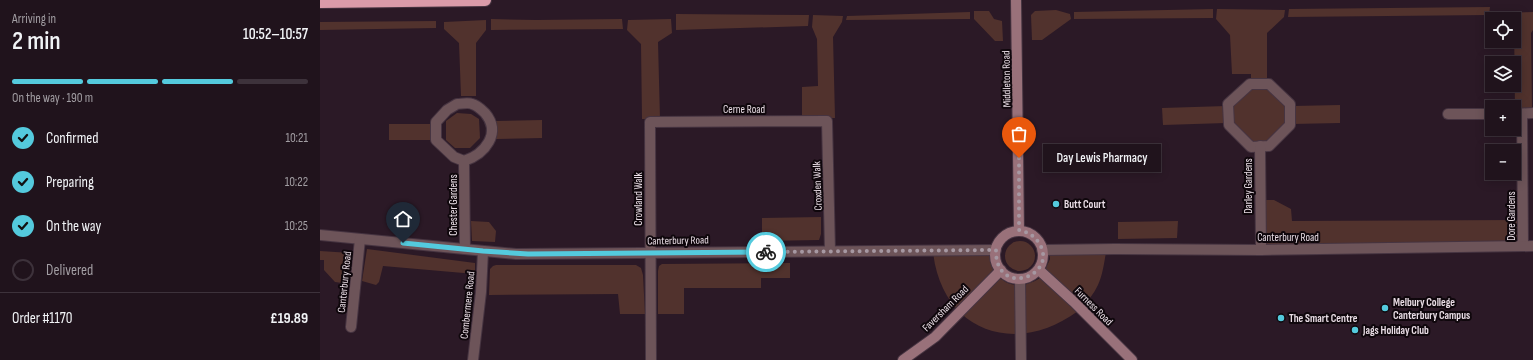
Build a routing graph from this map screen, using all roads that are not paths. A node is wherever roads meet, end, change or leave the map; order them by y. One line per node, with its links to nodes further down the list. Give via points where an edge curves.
1 (485, 0): 3 (highway)
2 (1016, 0): 13 (street, Middleton Road)
3 (320, 2)
4 (1533, 113): 7 (street)
5 (1448, 114): 6 (street)
6 (1485, 114)
7 (1521, 114)
8 (661, 121): 9 (street, Cerne Road); 23 (street, Crowland Walk, via 650,122)
9 (827, 121): 22 (street, Croxden Walk)
10 (1520, 136): 16 (street, Dore Gardens)
11 (1260, 146): 11 (street, Darley Gardens, via 1269,146 1290,125 1290,104 1269,84 1250,84 1228,104 1229,125 1251,147); 20 (street, Darley Gardens)
12 (464, 161): 12 (street, Chester Gardens, via 454,157 436,140 436,122 454,105 472,104 483,110 490,118 492,134 474,158); 17 (street, Chester Gardens)
13 (1019, 230): 18 (street, via 1004,236); 19 (street, via 1027,232 1037,240)
14 (320, 235): 15 (street, Canterbury Road)
15 (360, 239): 17 (street, Canterbury Road); 27 (street, Canterbury Road)
16 (1528, 246): 20 (street, Canterbury Road)
17 (465, 249): 21 (street, Canterbury Road)
18 (996, 250): 22 (street, Canterbury Road); 24 (street)
19 (1042, 250): 20 (street, Canterbury Road); 25 (street)
20 (1261, 250)
21 (483, 251): 23 (street, Canterbury Road, via 552,254); 28 (street, Combermere Road)
22 (830, 252): 23 (street, Canterbury Road)
23 (650, 253): 29 (street, Crowland Walk)
24 (1001, 270): 26 (street, via 1010,277); 30 (street, Faversham Road, via 934,337)
25 (1039, 270): 26 (street); 32 (street, Furness Road)
26 (1020, 279): 31 (street)
27 (351, 327)
28 (473, 360)
29 (651, 360)
30 (903, 360)
31 (1021, 360)
32 (1132, 360)

